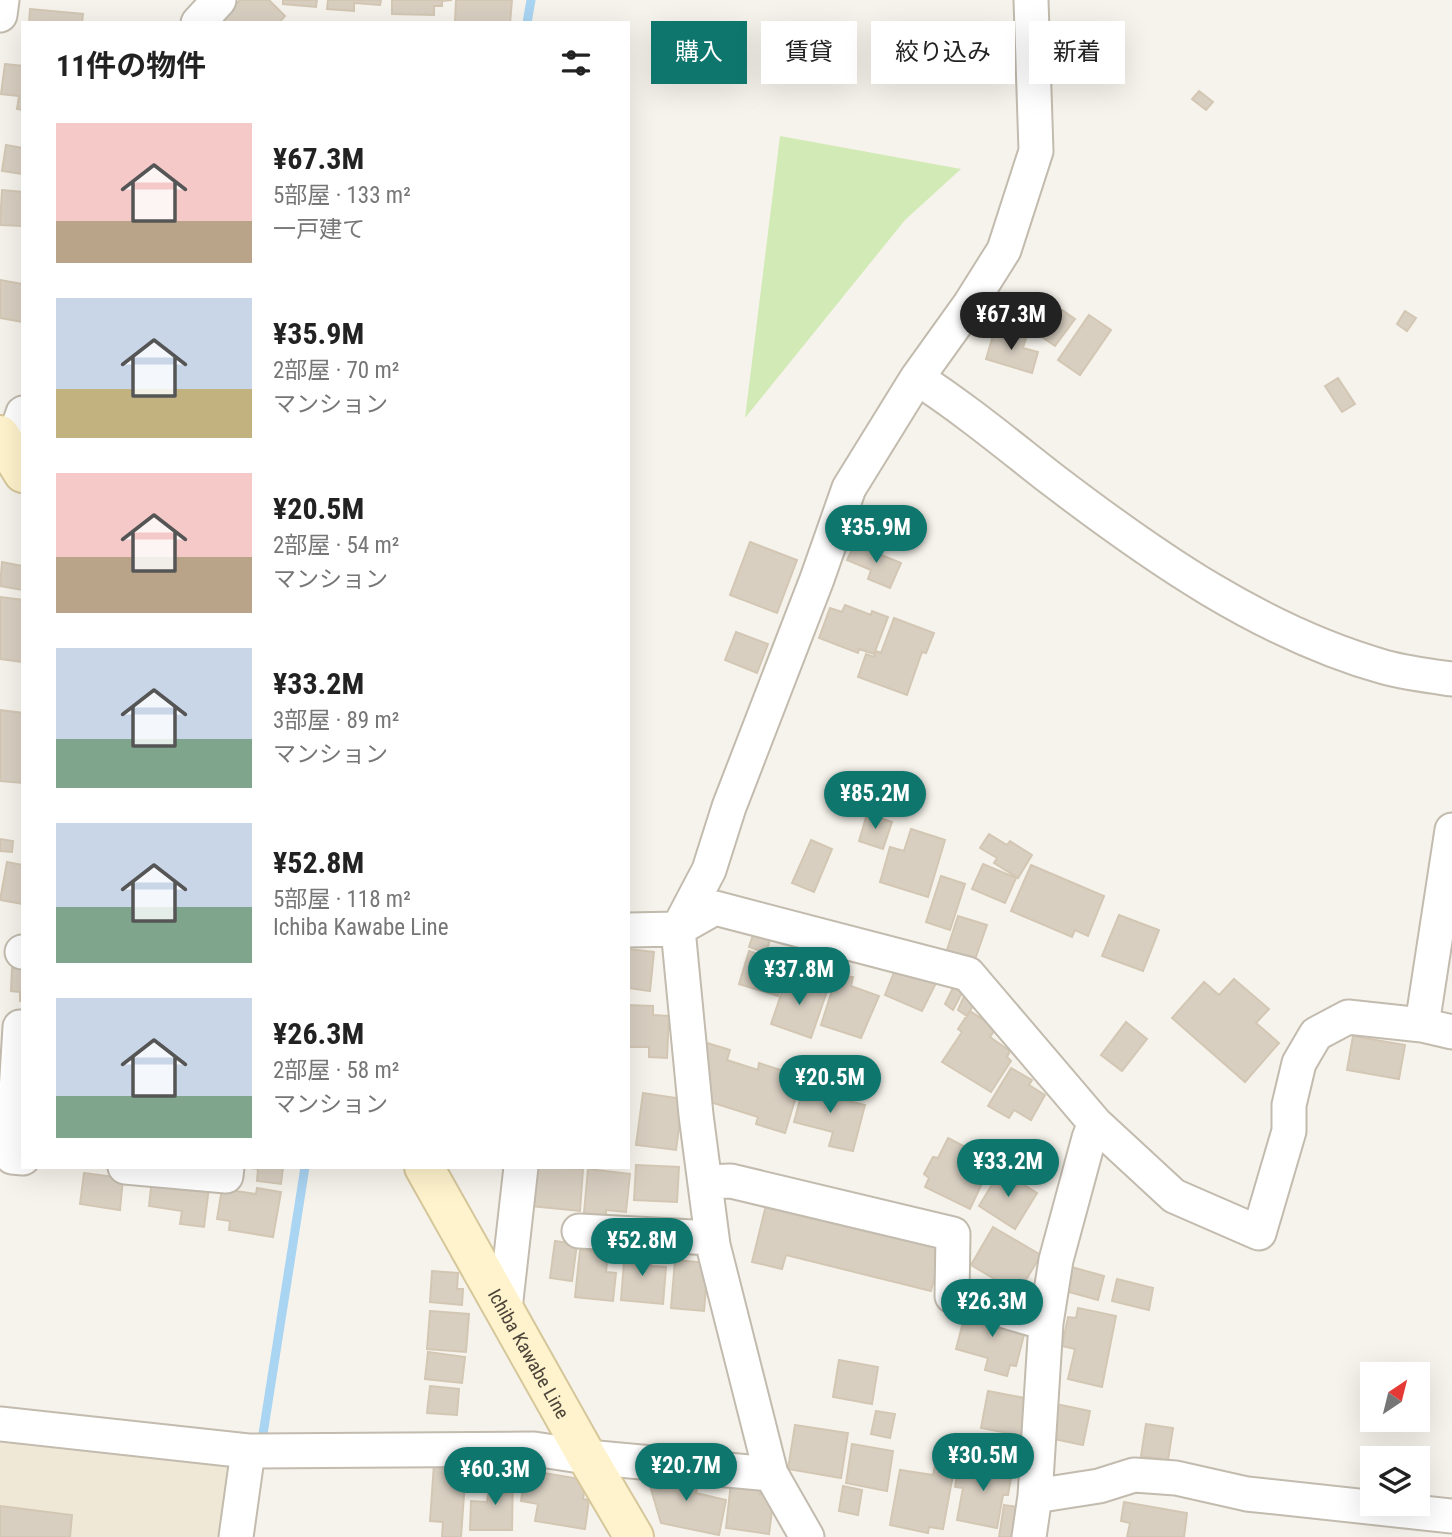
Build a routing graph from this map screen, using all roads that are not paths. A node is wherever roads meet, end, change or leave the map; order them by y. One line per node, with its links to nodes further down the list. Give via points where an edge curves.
1 (2, 0): 4 (street)
2 (219, 0): 5 (street)
3 (1031, 0): 6 (street, via 1036,151 1003,250)
4 (0, 15)
5 (200, 21)
6 (917, 378): 9 (street, via 958,404 1135,541 1221,596 1301,638 1386,668); 11 (street, via 849,488 709,870)
7 (21, 420): 8 (street)
8 (11, 453)
9 (1452, 680)
10 (1452, 830): 14 (street)
11 (678, 929): 12 (street); 15 (street, via 715,908 968,974); 21 (street)
12 (630, 930)
13 (21, 1027): 16 (street, via 12,1157)
14 (1437, 1029): 15 (street, via 1348,1017 1316,1034 1298,1063 1289,1131 1259,1233 1174,1196)
15 (1095, 1124): 25 (street, via 1056,1260)
16 (21, 1158)
17 (147, 1169): 18 (street, via 226,1176)
18 (227, 1169)
19 (425, 1169): 24 (main road, Ichiba Kawabe Line)
20 (521, 1169): 24 (street)
21 (705, 1182): 23 (street); 25 (street, via 731,1181 953,1234 952,1296)
22 (579, 1231): 23 (street)
23 (712, 1238): 29 (street)
24 (505, 1309): 28 (main road, Ichiba Kawabe Line)
25 (1046, 1322): 30 (street)
26 (0, 1424): 27 (street)
27 (248, 1451): 28 (street, via 534,1449); 32 (street)
28 (587, 1457): 29 (street); 33 (main road, Ichiba Kawabe Line)
29 (771, 1474): 34 (street)
30 (1035, 1496): 31 (street, via 1134,1475 1176,1478 1247,1494); 35 (street)
31 (1452, 1516)
32 (236, 1537)
33 (634, 1537)
34 (807, 1537)
35 (1029, 1537)

